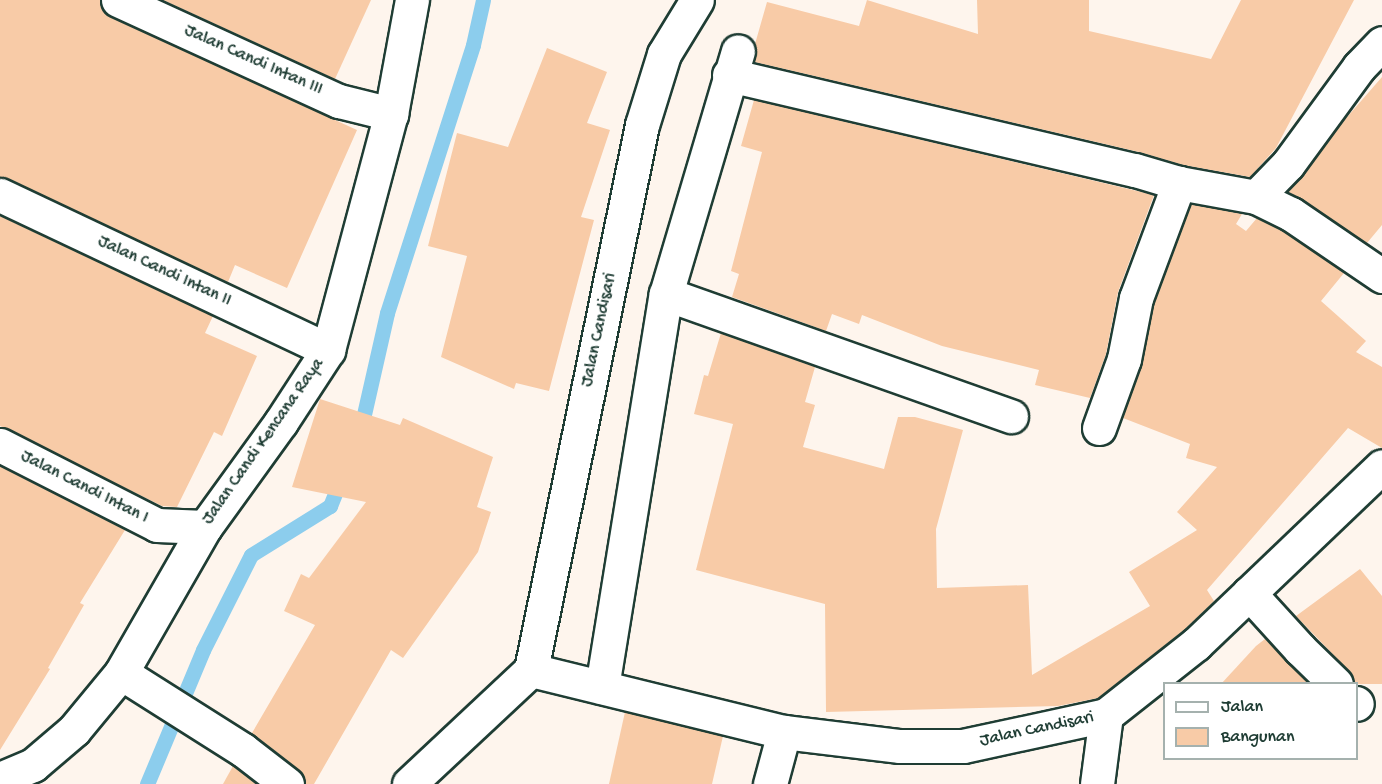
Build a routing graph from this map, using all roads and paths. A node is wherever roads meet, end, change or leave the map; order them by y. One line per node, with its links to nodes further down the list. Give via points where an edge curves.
1 (118, 0): 5 (street, Jalan Candi Intan III, via 339,101)
2 (412, 0): 5 (street, Jalan Candi Kencana Raya)
3 (697, 0): 18 (street, Jalan Candisari, via 664,54 642,125)
4 (1382, 43): 8 (street, via 1288,164)
5 (391, 114): 11 (street, Jalan Candi Kencana Raya)
6 (1179, 183): 8 (street); 10 (street, via 733,63); 13 (street, via 1136,298 1124,359)
7 (0, 195): 11 (street, Jalan Candi Intan II)
8 (1256, 197): 9 (street, via 1291,214)
9 (1382, 276)
10 (666, 294): 12 (street); 21 (street)
11 (328, 350): 16 (street, Jalan Candi Kencana Raya)
12 (1011, 416)
13 (1099, 428)
14 (0, 445): 16 (street, Jalan Candi Intan I, via 157,525)
15 (1382, 466): 17 (street, Jalan Candisari)
16 (205, 527): 19 (street, Jalan Candi Kencana Raya)
17 (1249, 593): 20 (street); 22 (street, Jalan Candisari, via 1196,644)
18 (531, 670): 21 (street, Jalan Candisari); 26 (street)
19 (121, 673): 24 (street, Jalan Candi Kencana Raya, via 74,730 33,765); 25 (street, via 243,750)
20 (1334, 682)
21 (602, 687): 23 (street, Jalan Candisari)
22 (1106, 715): 23 (street, Jalan Candisari, via 963,746 900,746); 28 (street)
23 (784, 732): 27 (street)
24 (0, 779)
25 (287, 784)
26 (409, 784)
27 (770, 784)
28 (1097, 784)

